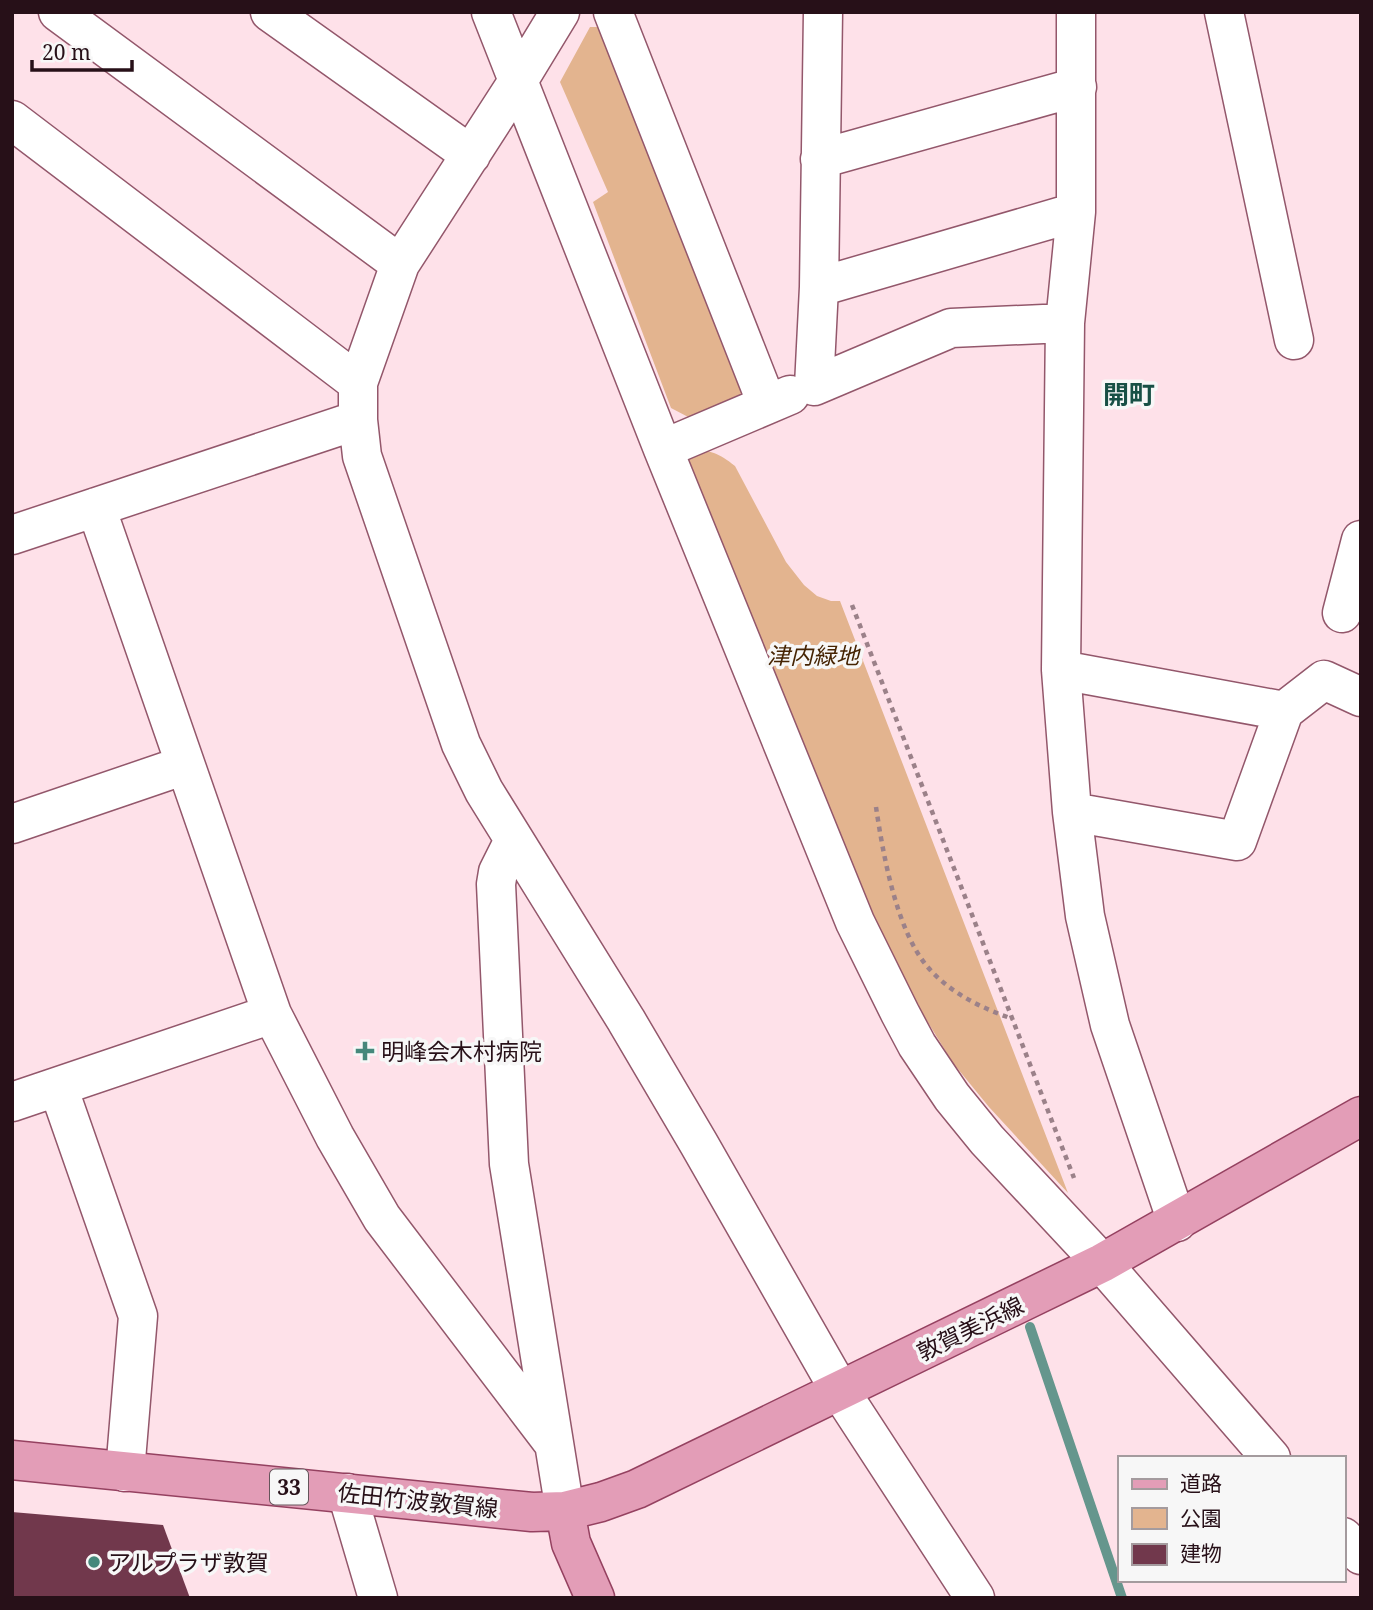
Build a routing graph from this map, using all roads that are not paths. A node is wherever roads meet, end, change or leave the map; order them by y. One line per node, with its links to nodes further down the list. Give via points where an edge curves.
1 (58, 12): 15 (street)
2 (270, 12): 12 (street)
3 (491, 12): 9 (street)
4 (560, 12): 9 (street)
5 (613, 12): 21 (street)
6 (1076, 12): 10 (street)
7 (1224, 12): 18 (street)
8 (828, 13): 13 (street)
9 (519, 81): 12 (street); 22 (street)
10 (1077, 87): 13 (street); 14 (street)
11 (12, 120): 20 (street)
12 (471, 155): 15 (street)
13 (820, 159): 16 (street)
14 (1076, 212): 16 (street); 17 (street)
15 (400, 264): 20 (street)
16 (818, 287): 19 (street)
17 (1065, 323): 19 (street, via 951,328); 27 (street)
18 (1294, 340)
19 (814, 386): 21 (street)
20 (358, 402): 23 (street); 33 (street, via 362,456 461,744)
21 (767, 404): 22 (street)
22 (663, 449): 39 (street, via 855,922 917,1045 987,1140)
23 (96, 507): 24 (street); 30 (street)
24 (12, 535)
25 (1361, 540): 26 (street)
26 (1342, 613)
27 (1061, 670): 29 (street); 31 (street)
28 (1361, 697): 29 (street, via 1324,680)
29 (1284, 711): 31 (street, via 1237,841)
30 (185, 765): 32 (street); 34 (street)
31 (1072, 812): 38 (street, via 1085,916 1110,1024)
32 (12, 824)
33 (514, 840): 40 (street, via 633,1031); 41 (street, via 496,884 509,1164)
34 (272, 1014): 35 (street); 41 (street, via 382,1218)
35 (58, 1087): 36 (street); 44 (street, via 138,1316)
36 (12, 1102)
37 (1361, 1116): 38 (main road, 敦賀美浜線)
38 (1177, 1222): 39 (main road, 敦賀美浜線)
39 (1102, 1264): 40 (main road, 敦賀美浜線); 42 (street)
40 (840, 1391): 46 (main road, 敦賀美浜線, via 637,1489); 51 (street)
41 (554, 1444): 46 (street)
42 (1269, 1456)
43 (12, 1460): 44 (main road, 佐田竹波敦賀線 / 33)
44 (125, 1472): 45 (main road, 佐田竹波敦賀線 / 33)
45 (347, 1493): 46 (main road, 佐田竹波敦賀線 / 33, via 531,1512); 49 (street)
46 (565, 1511): 50 (main road, via 571,1543)
47 (1345, 1539): 48 (street)
48 (1361, 1555)
49 (377, 1598)
50 (594, 1598)
51 (975, 1598)

